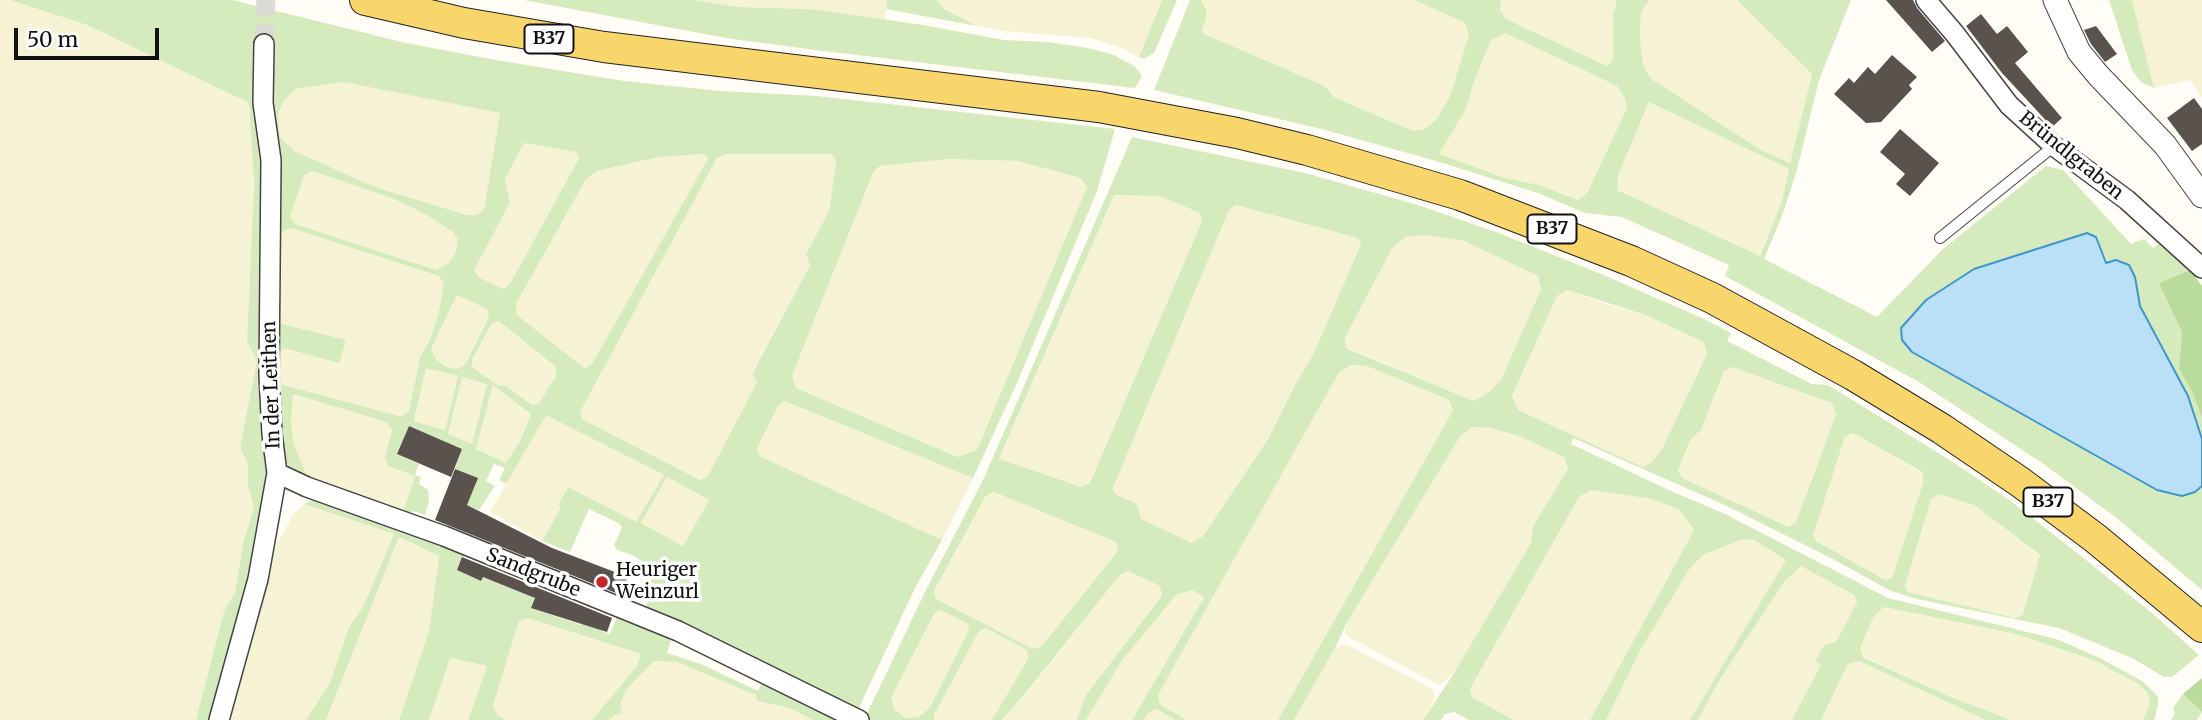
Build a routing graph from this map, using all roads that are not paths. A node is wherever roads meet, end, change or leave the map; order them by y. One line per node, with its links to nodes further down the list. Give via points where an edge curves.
1 (1926, 0): 5 (street, Bründlgraben, via 2009,105)
2 (2055, 0): 6 (street, via 2079,52 2165,145)
3 (378, 2): 10 (main road, B37, via 604,47 1099,107 1307,150 1460,195 1594,245 1712,298 1853,375 1978,453 2084,530)
4 (264, 44): 9 (street, In der Leithen, via 263,103 271,160 269,375)
5 (2054, 146): 7 (lane); 8 (street, Bründlgraben, via 2127,200)
6 (2202, 196)
7 (1940, 238)
8 (2202, 268)
9 (277, 473): 11 (street, In der Leithen, via 258,579); 12 (street, Sandgrube, via 678,631)
10 (2202, 627)
11 (219, 720)
12 (859, 720)

